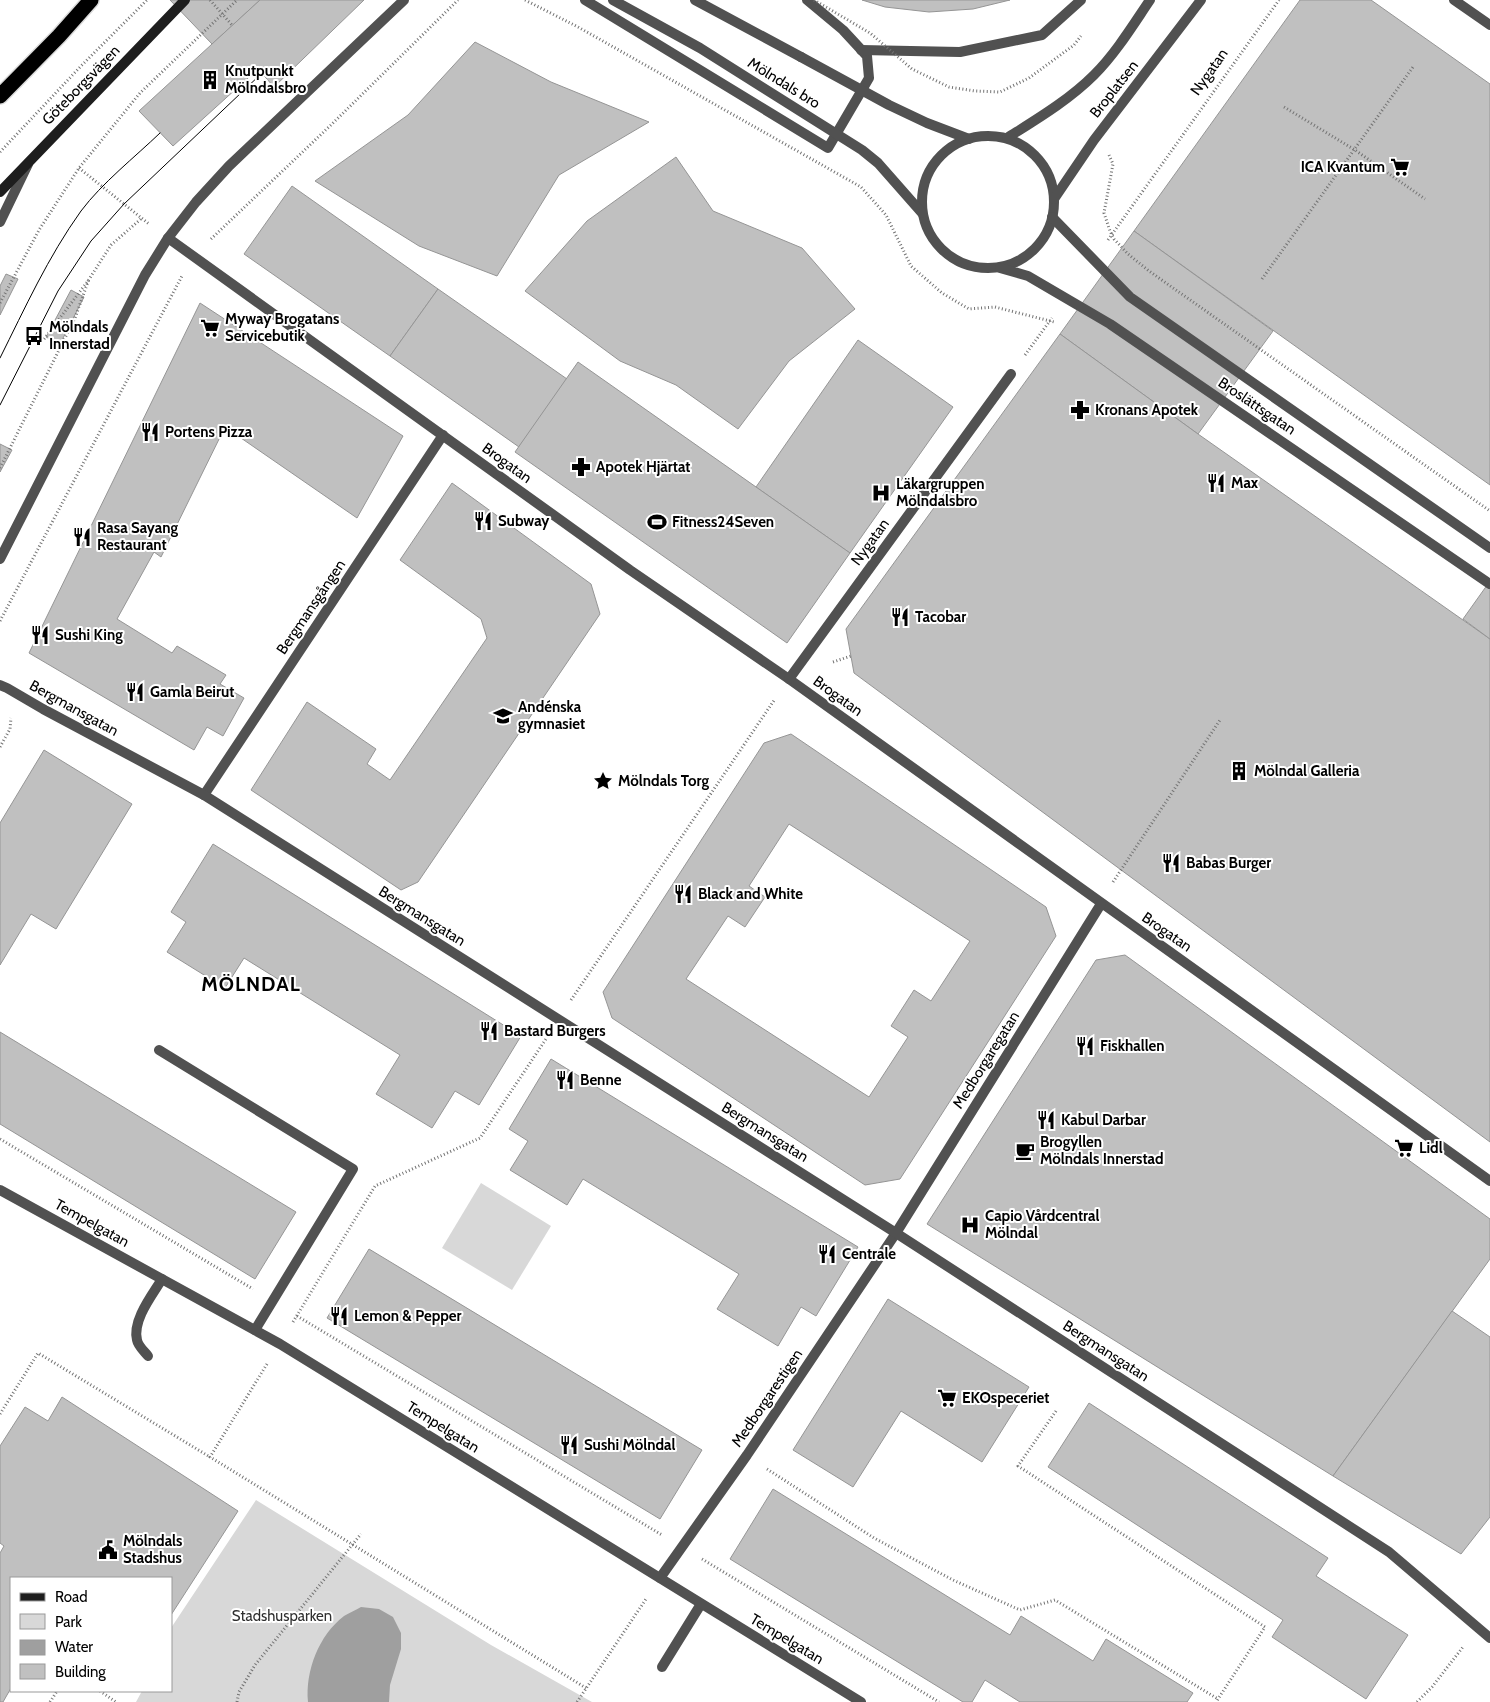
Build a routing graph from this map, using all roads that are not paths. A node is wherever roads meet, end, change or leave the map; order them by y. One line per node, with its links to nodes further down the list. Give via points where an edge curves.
1 (91, 0): 14 (highway)
2 (185, 0): 17 (main road, Göteborgsvägen)
3 (404, 0): 23 (street, via 229,166)
4 (585, 0): 13 (street, via 828,148 869,78 867,56)
5 (613, 0): 20 (street, Mölndals bro, bridge, via 700,48 862,150)
6 (695, 0): 16 (street, Mölndals bro, bridge, via 889,105)
7 (807, 0): 13 (street)
8 (1081, 0): 13 (street, via 1042,35 960,52)
9 (1150, 0): 15 (street, Broplatsen, via 1094,75 1056,106)
10 (1201, 0): 19 (street, Broplatsen, via 1094,140)
11 (1454, 0): 12 (street)
12 (1490, 26)
13 (861, 50)
14 (0, 96)
15 (1006, 138): 16 (street); 19 (street, via 1035,155 1045,168)
16 (969, 139): 20 (street, via 951,146 937,159 924,185)
17 (29, 162): 18 (main road, Göteborgsvägen); 22 (street)
18 (0, 192)
19 (1054, 199): 21 (street)
20 (922, 213): 24 (street, via 929,234 942,250 959,262 979,268)
21 (1052, 217): 24 (street, via 1046,235 1034,250); 27 (street, Broslättsgatan, bridge, via 1130,297)
22 (0, 222)
23 (168, 238): 26 (street, Brogatan); 28 (street, via 145,275)
24 (1000, 268): 29 (street, Broslättsgatan, bridge, via 1028,276 1110,324)
25 (1011, 374): 30 (street, Nygatan)
26 (442, 435): 30 (street, Brogatan); 32 (street, Bergmansgången)
27 (1490, 548)
28 (0, 559)
29 (1490, 584)
30 (789, 679): 33 (street, Brogatan)
31 (0, 685): 32 (street, Bergmansgatan)
32 (204, 795): 37 (street, Bergmansgatan)
33 (1100, 904): 35 (street, Brogatan); 37 (street, Medborgaregatan)
34 (159, 1050): 39 (street, via 353,1169)
35 (1490, 1181)
36 (0, 1190): 38 (street, Tempelgatan)
37 (896, 1233): 41 (street, Medborgarestigen); 43 (street, Bergmansgatan, via 1389,1552)
38 (162, 1279): 39 (street, Tempelgatan); 40 (street, via 143,1309 138,1324 136,1338)
39 (255, 1330): 41 (street, Tempelgatan)
40 (148, 1356)
41 (660, 1578): 42 (street, Tempelgatan)
42 (702, 1604): 44 (street); 45 (street, Tempelgatan)
43 (1490, 1638)
44 (662, 1667)
45 (862, 1702)

